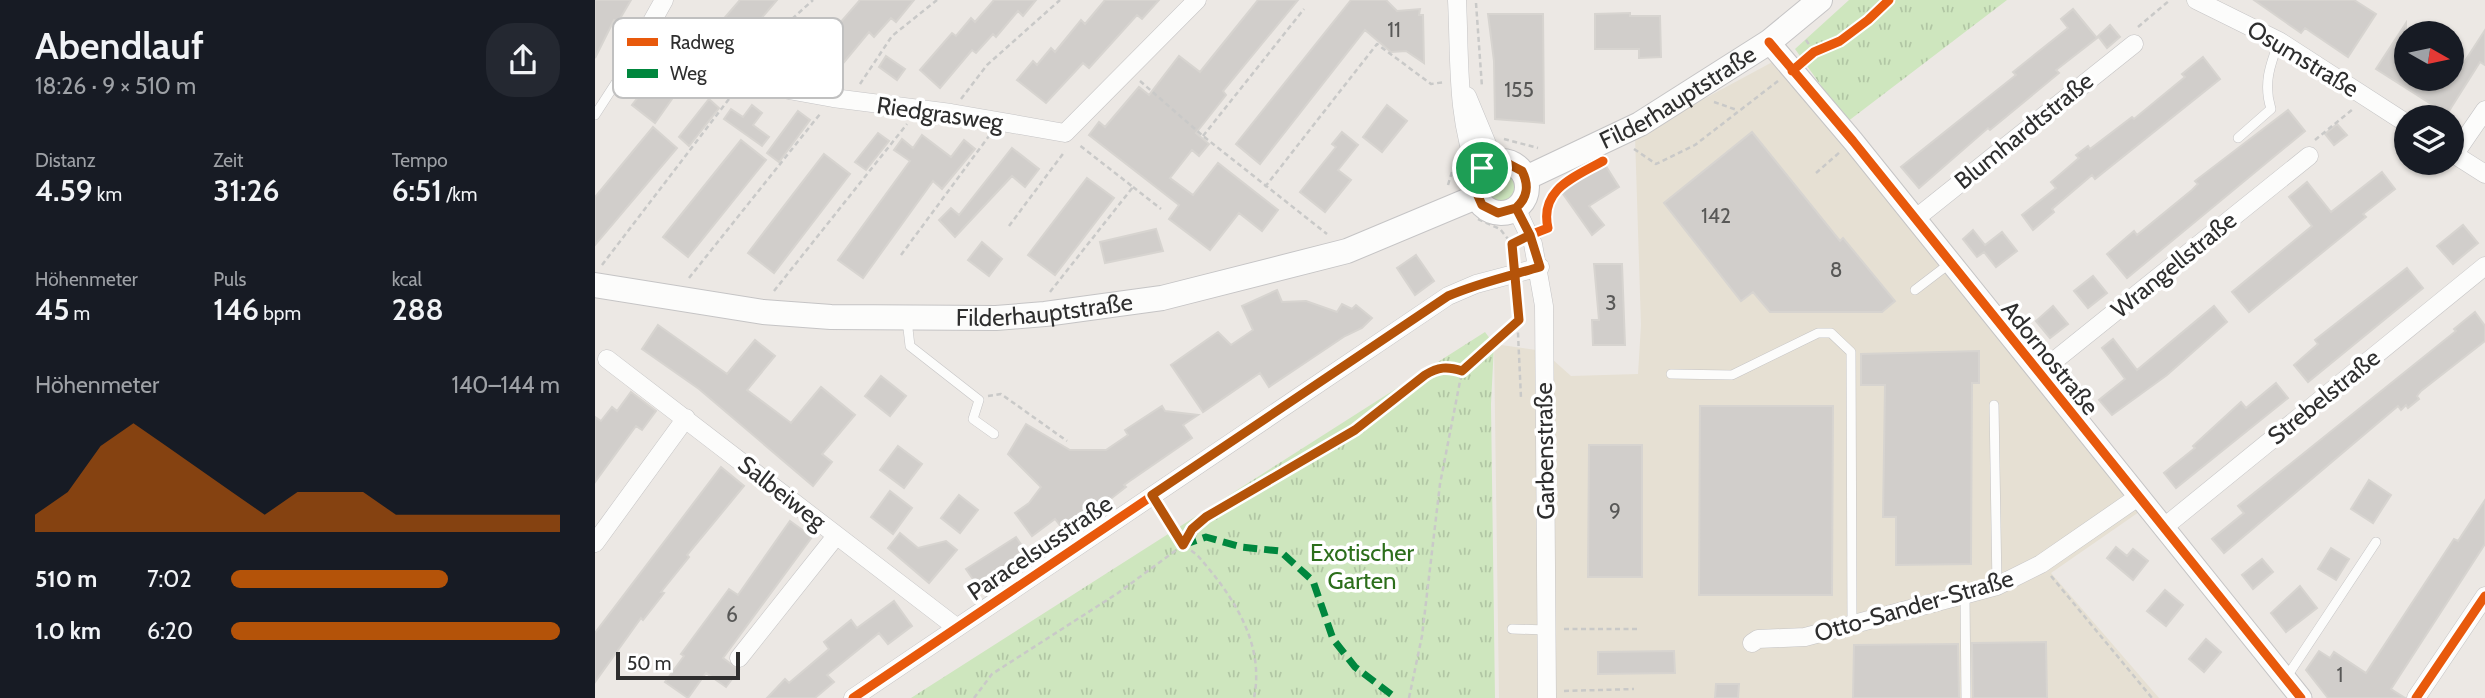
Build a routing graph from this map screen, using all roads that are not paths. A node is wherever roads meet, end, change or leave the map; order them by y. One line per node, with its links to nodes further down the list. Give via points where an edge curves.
1 (664, 0): 6 (street)
2 (1197, 0): 11 (street, Riedgrasweg, via 1069,137 951,113)
3 (1457, 0): 20 (street, via 1461,80 1480,133)
4 (1820, 0): 8 (main road, Filderhauptstraße)
5 (2196, 0): 7 (street, Osumstraße)
6 (654, 18)
7 (2279, 41): 14 (street, Osumstraße); 15 (lane, via 2267,75 2271,109)
8 (1769, 42): 21 (main road, Filderhauptstraße, via 1640,124); 23 (street, Adornostraße)
9 (2134, 44): 23 (street, Blumhardtstraße)
10 (613, 87): 13 (lane)
11 (835, 98)
12 (2485, 110): 16 (street)
13 (595, 115)
14 (2394, 115)
15 (2238, 138)
16 (2464, 139)
17 (2309, 156): 31 (street, Wrangellstraße)
18 (2464, 161): 19 (street)
19 (2485, 174)
20 (1483, 177): 21 (main road, via 1516,165); 22 (main road, via 1482,205 1498,213); 29 (main road, Filderhauptstraße, via 1347,251 1162,298 1045,314)
21 (1526, 178): 22 (main road, via 1526,194)
22 (1516, 208): 26 (street, Garbenstraße)
23 (1915, 219): 24 (street, Adornostraße)
24 (1949, 264): 28 (lane); 31 (street, Adornostraße)
25 (2485, 265): 37 (street, Strebelstraße)
26 (1540, 267): 45 (street, Paracelsusstraße, via 1448,296); 47 (street, Garbenstraße)
27 (597, 277): 29 (main road, Filderhauptstraße, via 679,299 763,312)
28 (1915, 290)
29 (906, 319): 35 (lane, via 910,346 979,400 973,419)
30 (607, 359): 34 (street, Salbeiweg)
31 (2039, 373): 36 (street, Adornostraße)
32 (1671, 374): 44 (lane, via 1732,375 1818,332 1831,333 1851,352)
33 (1994, 405): 41 (lane)
34 (686, 418): 38 (street, Salbeiweg); 40 (street)
35 (994, 434)
36 (2138, 497): 37 (street, Adornostraße); 41 (street, Otto-Sander-Straße, via 2041,564)
37 (2163, 527): 50 (street, Adornostraße)
38 (836, 536): 45 (street, Salbeiweg); 49 (street)
39 (2376, 542): 50 (lane)
40 (595, 543)
41 (1997, 586): 42 (street, Otto-Sander-Straße)
42 (1965, 595): 44 (street, Otto-Sander-Straße); 53 (lane)
43 (2485, 596): 55 (street)
44 (1852, 624): 48 (street, Otto-Sander-Straße, via 1805,638)
45 (956, 628): 52 (street, Paracelsusstraße)
46 (1512, 629): 47 (lane)
47 (1547, 629): 51 (street, Garbenstraße)
48 (1752, 643)
49 (739, 658)
50 (2285, 680): 54 (street, Adornostraße)
51 (1546, 695)
52 (853, 698)
53 (1966, 698)
54 (2301, 698)
55 (2416, 698)

